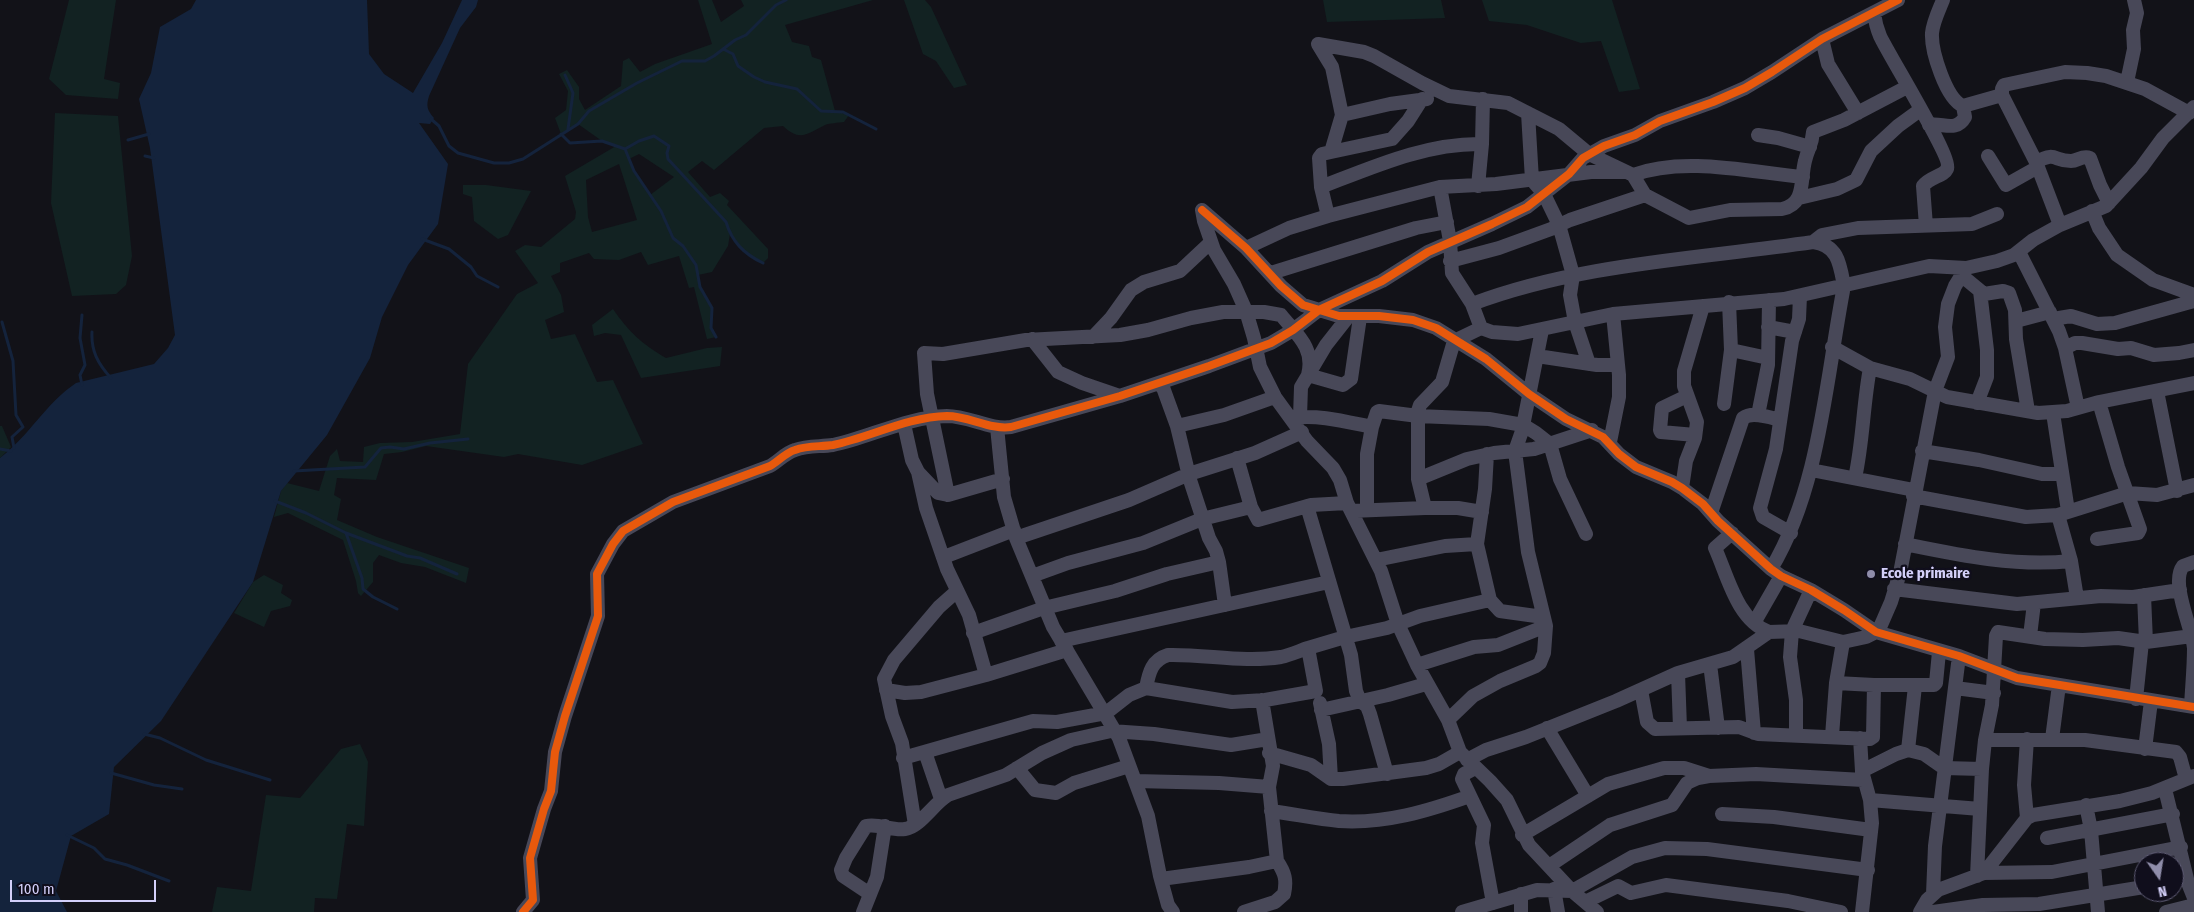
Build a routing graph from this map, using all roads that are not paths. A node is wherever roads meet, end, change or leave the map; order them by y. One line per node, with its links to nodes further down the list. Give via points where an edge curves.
1 (1898, 0): 4 (street)
2 (1944, 0): 12 (street, via 1932,32 1932,47 1951,94)
3 (2134, 0): 6 (street, via 2137,13 2133,30 2134,49)
4 (1874, 13): 5 (street); 7 (street, via 1879,34)
5 (1822, 39): 16 (street, via 1828,64); 23 (street, via 1744,88 1660,121 1636,136)
6 (2127, 82): 9 (street, via 2074,71 2006,84); 14 (street)
7 (1907, 87): 13 (street); 16 (street)
8 (1449, 96): 10 (street); 11 (street); 17 (street, via 1364,52 1318,44 1332,67)
9 (2002, 96): 12 (street); 25 (street)
10 (1422, 99): 17 (street); 22 (street, via 1392,139)
11 (1483, 99): 15 (street, via 1503,101); 20 (street)
12 (1963, 106): 18 (street, via 1965,117 1959,123 1948,127)
13 (1920, 110): 18 (street); 35 (street, via 1872,151 1856,180 1837,189)
14 (2192, 110): 36 (street, via 2163,138)
15 (1528, 113): 23 (street, via 1560,129); 29 (street)
16 (1858, 113): 21 (street, via 1813,132 1814,141)
17 (1342, 115): 22 (street)
18 (1929, 125): 43 (street, via 1948,164 1944,172 1929,178 1923,186)
19 (1758, 135): 21 (street)
20 (1482, 144): 30 (street); 31 (street, via 1444,146 1394,160)
21 (1810, 148): 28 (street)
22 (1331, 152): 31 (street, via 1320,156)
23 (1590, 154): 26 (street); 27 (street)
24 (1988, 156): 25 (street, via 2006,185)
25 (2037, 164): 36 (street, via 2050,156 2072,161 2082,156 2090,158); 42 (street)
26 (1569, 174): 27 (street); 29 (street); 33 (street)
27 (1631, 174): 28 (street, via 1665,166 1701,166); 34 (street)
28 (1803, 177): 35 (street)
29 (1532, 180): 30 (street); 33 (street)
30 (1478, 186): 32 (street)
31 (1321, 187): 39 (street)
32 (1440, 188): 39 (street); 40 (street)
33 (1544, 194): 41 (street); 44 (street, via 1527,207)
34 (1644, 195): 35 (street, via 1690,218 1716,211 1784,209); 41 (street)
35 (1799, 198)
36 (2109, 203): 37 (street)
37 (2092, 211): 42 (street); 55 (street, via 2117,255 2153,280)
38 (1997, 214): 43 (street, via 1972,224)
39 (1328, 216): 47 (street, via 1289,228)
40 (1447, 222): 44 (street); 51 (street, via 1416,228)
41 (1559, 225): 49 (street, via 1499,248); 52 (street)
42 (2060, 225): 48 (street)
43 (1926, 226): 46 (street, via 1858,228 1822,235)
44 (1450, 241): 49 (street); 62 (street, via 1382,281)
45 (1211, 242): 47 (street, via 1202,210); 63 (street); 74 (street, via 1180,271 1144,282 1131,290)
46 (1813, 242): 52 (street, via 1633,264); 53 (street, via 1826,245 1836,253)
47 (1246, 248): 51 (street)
48 (2019, 252): 50 (street); 65 (street)
49 (1450, 261): 60 (street, via 1455,278)
50 (1964, 272): 53 (street, via 1929,266); 54 (street); 90 (street, via 1948,304 1945,327 1948,357)
51 (1271, 273): 62 (street, via 1295,300)
52 (1573, 275): 60 (street, via 1513,289); 68 (street, via 1570,295)
53 (1844, 286): 56 (street); 78 (street)
54 (1980, 291): 67 (street, via 1986,294 2009,293); 97 (street, via 1988,377)
55 (2194, 295)
56 (1800, 296): 57 (street); 73 (street)
57 (1769, 300): 59 (street); 69 (street)
58 (2194, 301): 65 (street, via 2109,323)
59 (1729, 302): 61 (street); 80 (street)
60 (1472, 304): 70 (street)
61 (1703, 306): 64 (street); 94 (street, via 1684,371)
62 (1319, 310): 66 (street); 71 (street)
63 (1246, 311): 71 (street, via 1281,315); 74 (street, via 1224,312 1148,330); 77 (street)
64 (1613, 314): 68 (street); 85 (street)
65 (2052, 315): 67 (street); 79 (street)
66 (1354, 317): 76 (street, via 1379,316 1420,322 1436,328); 87 (street, via 1326,345); 87 (street, via 1351,379 1343,385)
67 (2016, 321): 100 (street)
68 (1575, 322): 72 (street); 84 (street)
69 (1768, 327): 73 (street); 83 (street)
70 (1481, 328): 72 (street, via 1508,334); 76 (street)
71 (1293, 330): 77 (street); 87 (street, via 1309,351)
72 (1542, 330): 82 (street)
73 (1795, 332): 106 (street)
74 (1093, 337): 75 (street)
75 (1032, 339): 93 (street, via 1058,372); 104 (street, via 943,354 924,353)
76 (1454, 341): 92 (street, via 1486,359); 102 (street, via 1442,382 1420,405)
77 (1256, 347): 88 (street); 95 (street, via 1257,361)
78 (1832, 347): 86 (street); 121 (street)
79 (2065, 348): 81 (street, via 2075,343 2090,344 2133,348 2154,355); 99 (street)
80 (1730, 350): 83 (street); 98 (street)
81 (2194, 350)
82 (1536, 356): 84 (street); 92 (street)
83 (1768, 358): 103 (street)
84 (1589, 364): 85 (street)
85 (1618, 364): 115 (street, via 1619,397)
86 (1870, 368): 90 (street, via 1910,379); 125 (street)
87 (1308, 375): 105 (street, via 1300,391)
88 (1161, 382): 93 (street); 108 (street)
89 (2194, 383): 91 (street)
90 (1935, 391): 97 (street); 118 (street)
91 (2157, 391): 96 (street); 130 (street)
92 (1529, 394): 109 (street); 112 (street, via 1566,419)
93 (1120, 396): 110 (street, via 1037,420)
94 (1687, 396): 114 (street, via 1698,422); 114 (street, via 1662,408 1660,430)
95 (1275, 397): 105 (street); 108 (street, via 1224,415)
96 (2100, 402): 99 (street); 131 (street)
97 (1977, 403): 100 (street)
98 (1724, 404)
99 (2078, 408): 101 (street)
100 (2028, 411): 101 (street)
101 (2053, 413): 124 (street)
102 (1418, 416): 109 (street, via 1489,419); 111 (street, via 1378,411); 127 (street)
103 (1758, 416): 106 (street); 140 (street, via 1747,415 1742,421)
104 (932, 418): 107 (street); 110 (street, via 950,416); 133 (street)
105 (1296, 418): 111 (street, via 1343,421); 113 (street)
106 (1780, 420): 144 (street, via 1760,511 1768,521)
107 (904, 424): 122 (street); 277 (street, via 833,445 805,446 794,450 770,466 673,502 616,538 598,574 598,616 555,752 551,791 530,858 533,900)
108 (1177, 426): 123 (street)
109 (1523, 426): 116 (street); 117 (street)
110 (997, 427): 126 (street)
111 (1372, 427): 138 (street, via 1367,454)
112 (1592, 430): 115 (street); 116 (street)
113 (1302, 432): 120 (street); 136 (street, via 1338,475)
114 (1695, 435): 129 (street, via 1686,461)
115 (1610, 442): 129 (street, via 1636,467)
116 (1550, 444): 117 (street); 146 (street, via 1557,472)
117 (1515, 451): 119 (street); 168 (street, via 1528,552)
118 (1922, 451): 124 (street, via 2042,474); 132 (street)
119 (1487, 454): 127 (street); 139 (street)
120 (1237, 458): 123 (street); 135 (street)
121 (1811, 470): 125 (street); 144 (street)
122 (918, 472): 133 (street, via 938,493); 150 (street, via 926,508)
123 (1189, 474): 142 (street); 145 (street, via 1129,500)
124 (2062, 474): 141 (street)
125 (1855, 478): 132 (street)
126 (1003, 479): 133 (street); 145 (street)
127 (1418, 479): 137 (street)
128 (2194, 487): 130 (street)
129 (1682, 488): 140 (street)
130 (2177, 491): 131 (street, via 2157,495)
131 (2128, 492): 141 (street); 147 (street, via 2140,531)
132 (1914, 493): 141 (street, via 2026,517); 149 (street)
133 (948, 495)
134 (1307, 506): 135 (street, via 1261,520 1256,518); 136 (street); 157 (street)
135 (1251, 507): 142 (street)
136 (1349, 507): 138 (street); 151 (street)
137 (1425, 508): 138 (street); 139 (street)
138 (1367, 510)
139 (1482, 512): 148 (street)
140 (1711, 513): 143 (street)
141 (2063, 513): 152 (street)
142 (1202, 519): 153 (street); 156 (street, via 1143,543)
143 (1732, 533): 155 (street); 169 (street, via 1716,548 1740,607)
144 (1791, 533): 155 (street)
145 (1015, 534): 150 (street); 156 (street)
146 (1586, 534)
147 (2097, 540)
148 (1476, 544): 151 (street, via 1445,546); 164 (street)
149 (1905, 544): 152 (street, via 2006,561 2045,564); 158 (street)
150 (944, 557): 161 (street)
151 (1376, 560): 170 (street)
152 (2071, 561): 163 (street)
153 (1219, 562): 166 (street); 167 (street)
154 (2194, 562): 160 (street, via 2179,571)
155 (1776, 572): 159 (street); 169 (street)
156 (1032, 576): 167 (street)
157 (1329, 582): 166 (street); 177 (street)
158 (1894, 589): 165 (street, via 2003,603); 173 (street)
159 (1811, 590): 171 (street); 173 (street)
160 (2180, 590): 162 (street); 176 (street)
161 (957, 591): 174 (street); 197 (street, via 894,660 884,679)
162 (2144, 595): 163 (street); 179 (street)
163 (2077, 598): 165 (street)
164 (1490, 600): 168 (street, via 1500,611); 170 (street)
165 (2034, 603): 175 (street)
166 (1225, 605): 180 (street, via 1170,615)
167 (1044, 608): 174 (street); 180 (street)
168 (1544, 622): 186 (street, via 1498,645 1474,647); 208 (street, via 1544,653 1540,663 1473,696)
169 (1754, 623): 172 (street)
170 (1398, 624): 177 (street); 186 (street)
171 (1792, 631): 172 (street); 178 (street); 214 (street, via 1790,657 1796,700)
172 (1770, 632): 182 (street)
173 (1876, 632): 178 (street, via 1856,641); 183 (street)
174 (973, 633): 189 (street)
175 (2030, 636): 179 (street, via 2084,640 2118,638); 187 (street, via 1998,632)
176 (2192, 636): 179 (street); 205 (street)
177 (1345, 637): 181 (street); 203 (street)
178 (1842, 642): 190 (street)
179 (2144, 642): 201 (street)
180 (1064, 646): 189 (street); 207 (street)
181 (1308, 648): 195 (street, via 1264,659 1168,655 1159,658 1150,669); 199 (street)
182 (1747, 649): 185 (street); 213 (street)
183 (1939, 652): 184 (street); 194 (street, via 1936,683)
184 (1959, 656): 187 (street); 196 (street)
185 (1710, 664): 188 (street); 211 (street)
186 (1417, 665): 191 (street)
187 (1995, 670): 192 (street, via 2017,678); 200 (street)
188 (1678, 673): 198 (street); 210 (street)
189 (986, 675): 197 (street, via 921,692)
190 (1836, 683): 193 (street); 215 (street)
191 (1426, 684): 203 (street); 208 (street)
192 (2059, 685): 201 (street); 218 (street)
193 (1874, 686): 194 (street); 216 (street, via 1873,737)
194 (1915, 686): 222 (street)
195 (1146, 688): 202 (street, via 1232,702); 207 (street)
196 (1955, 688): 200 (street); 228 (street)
197 (886, 690): 224 (street)
198 (1641, 690): 209 (street); 210 (street, via 1649,726 1655,729)
199 (1316, 691): 202 (street); 206 (street)
200 (1994, 693): 219 (street)
201 (2136, 699): 204 (street)
202 (1262, 700): 220 (street)
203 (1360, 701): 206 (street); 230 (street, via 1370,714)
204 (2150, 701): 205 (street); 221 (street)
205 (2193, 706)
206 (1322, 710): 233 (street)
207 (1106, 713): 212 (street); 223 (street, via 1057,722 1033,721)
208 (1448, 720): 225 (street)
209 (1547, 728): 225 (street); 239 (street)
210 (1680, 728): 211 (street)
211 (1718, 728): 213 (street, via 1739,727)
212 (1116, 730): 220 (street, via 1231,745); 226 (street); 227 (street, via 1071,740)
213 (1754, 733): 214 (street)
214 (1796, 734): 215 (street)
215 (1832, 736): 216 (street)
216 (1860, 738): 232 (street)
217 (2027, 739): 218 (street); 219 (street); 248 (street, via 2024,785)
218 (2052, 739): 221 (street, via 2085,740)
219 (1985, 740): 229 (street)
220 (1269, 746): 233 (street); 236 (street, via 1273,766)
221 (2145, 749): 234 (street, via 2178,753)
222 (1908, 750): 228 (street, via 1924,754); 232 (street)
223 (925, 752): 224 (street); 240 (street)
224 (904, 758): 249 (street)
225 (1467, 760): 230 (street); 238 (street, via 1462,776); 253 (street, via 1507,800)
226 (1130, 766): 227 (street, via 1074,783 1056,793 1035,790); 235 (street)
227 (1018, 768): 240 (street)
228 (1944, 768): 229 (street); 242 (street)
229 (1982, 769): 244 (street)
230 (1387, 774): 233 (street)
231 (1709, 776): 232 (street); 239 (street, via 1684,768 1664,768 1608,784); 259 (street, via 1688,782 1672,805 1610,825)
232 (1862, 776): 241 (street)
233 (1331, 778)
234 (2190, 778): 237 (street)
235 (1135, 781): 236 (street); 262 (street, via 1148,816)
236 (1269, 787): 245 (street)
237 (2166, 789): 243 (street, via 2120,801); 247 (street)
238 (1470, 796): 245 (street, via 1414,814 1369,821 1340,821); 275 (street, via 1484,825)
239 (1588, 796): 253 (street)
240 (941, 798): 249 (street)
241 (1870, 800): 242 (street); 251 (street)
242 (1941, 804): 244 (street); 270 (street)
243 (2086, 805): 248 (street, via 2040,812); 252 (street)
244 (1980, 809): 261 (street)
245 (1271, 811): 257 (street)
246 (1722, 814): 251 (street, via 1774,817)
247 (2172, 814): 252 (street); 255 (street)
248 (2027, 818): 261 (street)
249 (915, 825): 250 (street, via 906,829)
250 (885, 826): 268 (street, via 877,877); 268 (street, via 866,826 841,870 843,876)
251 (1872, 830): 260 (street)
252 (2091, 830): 254 (street); 258 (street)
253 (1522, 835): 259 (street)
254 (2047, 838)
255 (2181, 847): 256 (street); 258 (street)
256 (2181, 852)
257 (1277, 861): 262 (street); 280 (street, via 1284,871 1284,894 1275,902)
258 (2093, 864): 261 (street, via 2052,872); 271 (street)
259 (1549, 866): 267 (street)
260 (1868, 870): 267 (street, via 1707,849 1665,848 1632,856); 286 (street)
261 (1980, 874): 263 (street)
262 (1161, 879): 279 (street)
263 (1959, 882): 270 (street); 276 (street)
264 (2184, 883): 272 (street)
265 (2134, 888): 271 (street)
266 (1554, 889): 267 (street); 269 (street); 283 (street)
267 (1572, 891): 273 (street)
268 (870, 894): 278 (street)
269 (1522, 894): 275 (street); 282 (street)
270 (1933, 894): 287 (street)
271 (2096, 894): 276 (street, via 2029,905); 289 (street)
272 (2194, 898)
273 (1585, 902): 284 (street); 285 (street, via 1618,886 1631,893 1660,885 1788,901)
274 (2194, 905): 290 (street)
275 (1485, 907): 281 (street)
276 (1961, 909): 288 (street)
277 (523, 912)
278 (863, 912)
279 (1173, 912)
280 (1244, 912)
281 (1462, 912)
282 (1521, 912)
283 (1558, 912)
284 (1597, 912)
285 (1841, 912)
286 (1862, 912)
287 (1920, 912)
288 (1933, 912)
289 (2098, 912)
290 (2166, 912)

